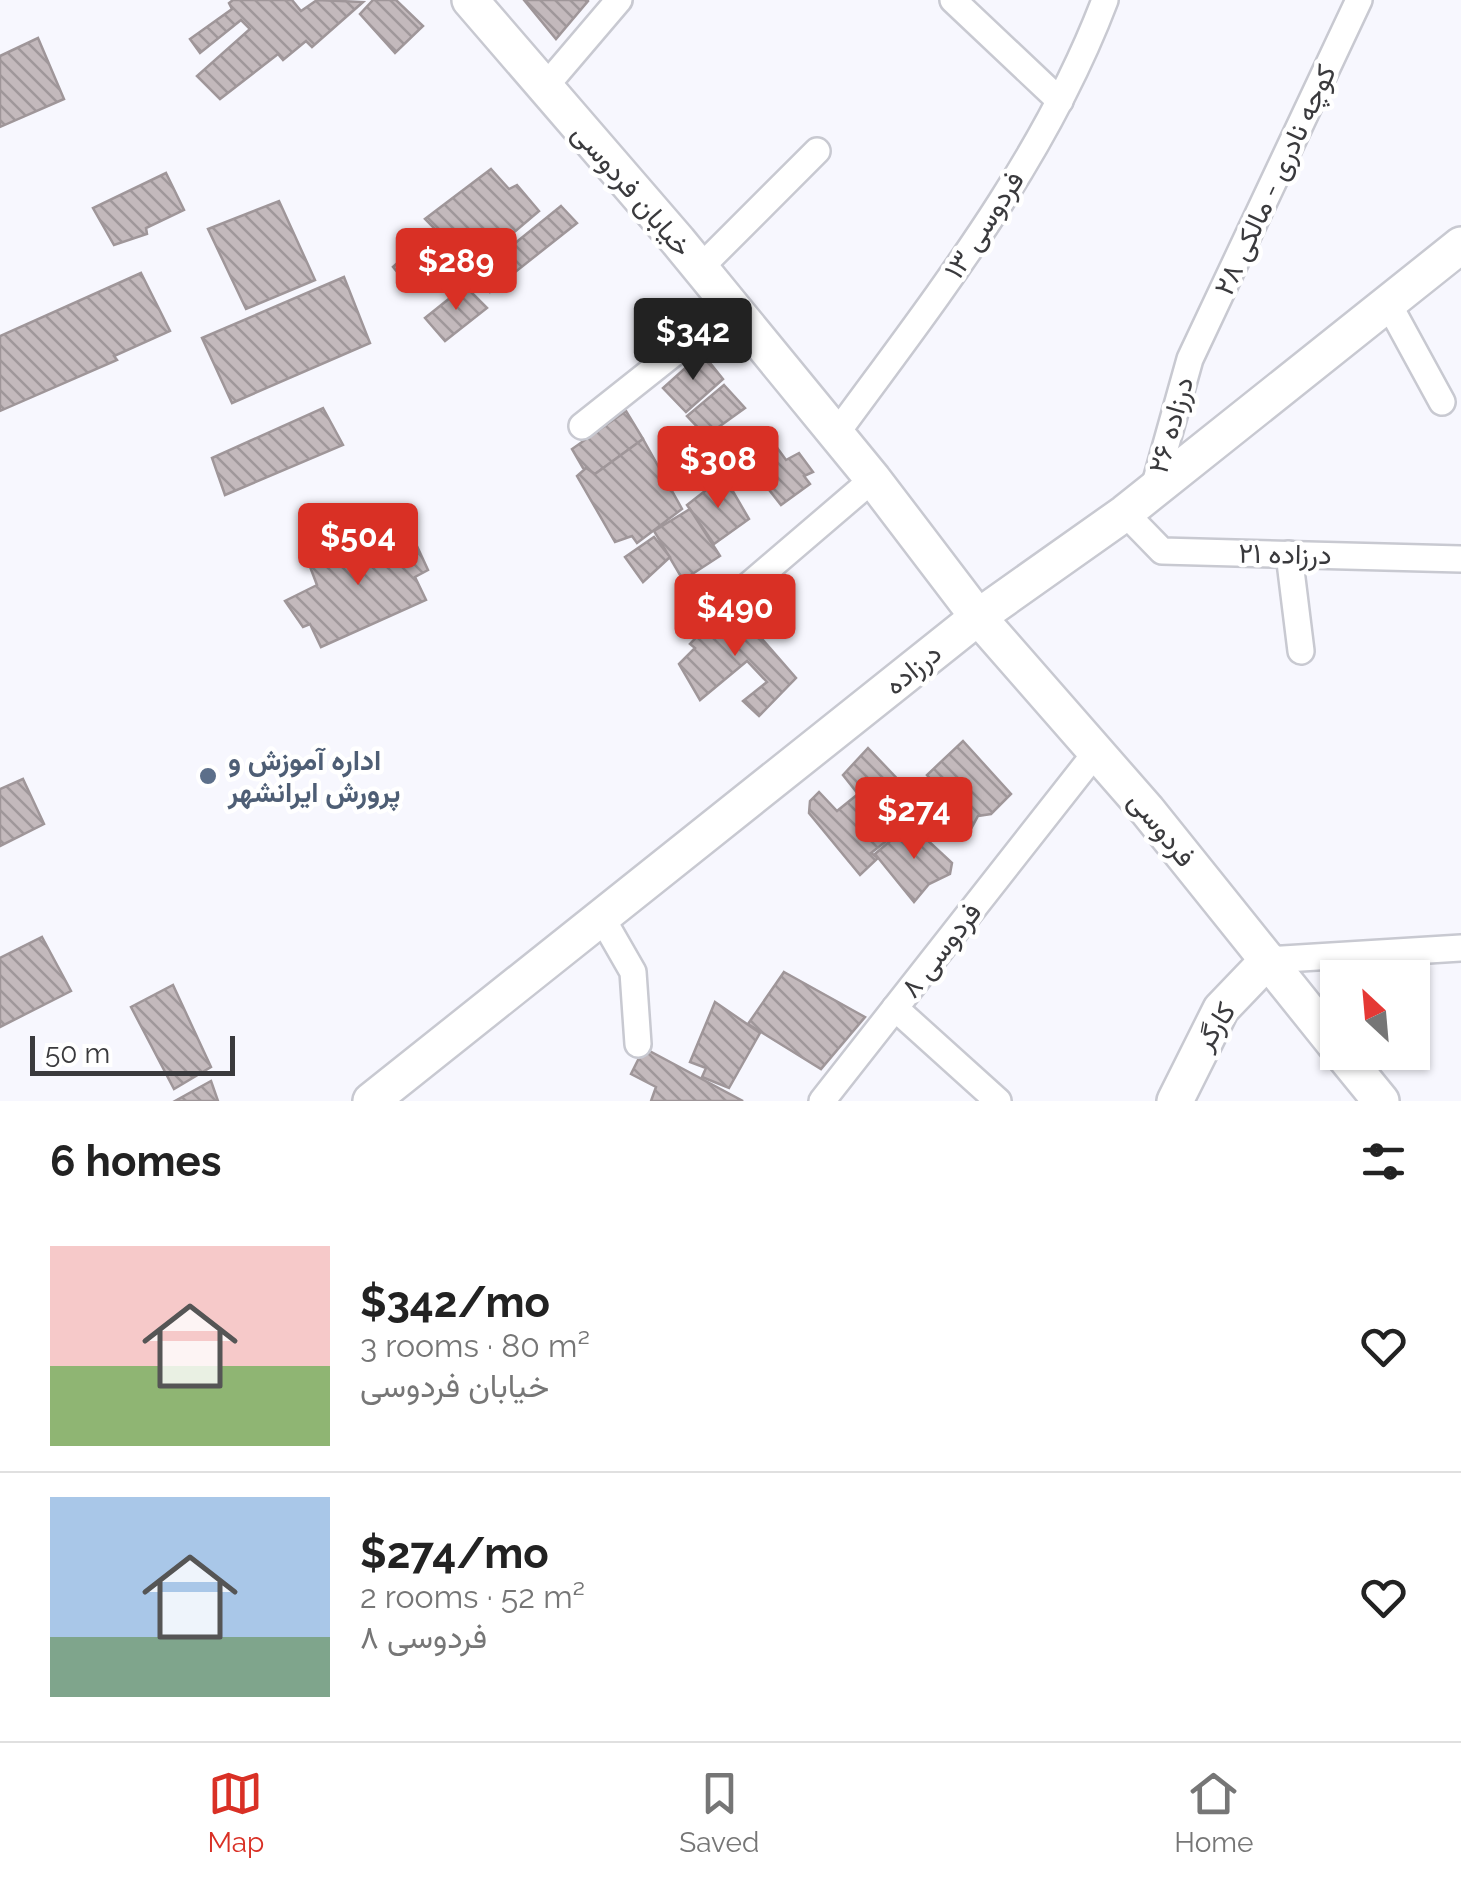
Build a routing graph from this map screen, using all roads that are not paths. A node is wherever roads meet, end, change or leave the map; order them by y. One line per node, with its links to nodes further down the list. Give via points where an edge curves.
1 (470, 0): 6 (street, خیابان فردوسی)
2 (619, 0): 6 (street)
3 (953, 0): 7 (street)
4 (1105, 0): 7 (street, فردوسی ۱۳)
5 (1359, 0): 13 (street, کوچه نادری - مالکی ۲۸)
6 (544, 88): 10 (street, خیابان فردوسی)
7 (1060, 101): 16 (street, فردوسی ۱۳, via 988,226)
8 (818, 150): 10 (street)
9 (1461, 245): 11 (street, درزاده)
10 (700, 268): 12 (street, خیابان فردوسی)
11 (1388, 303): 14 (street); 18 (street, درزاده)
12 (732, 307): 15 (street); 16 (street, خیابان فردوسی)
13 (1190, 359): 18 (street, درزاده ۲۶)
14 (1442, 402)
15 (582, 426)
16 (836, 434): 17 (street, خیابان فردوسی)
17 (873, 479): 21 (street); 22 (street, خیابان فردوسی)
18 (1139, 502): 19 (street, درزاده ۲۱, via 1162,551); 22 (street, درزاده)
19 (1289, 554): 20 (street, درزاده ۲۱); 23 (street)
20 (1461, 559)
21 (727, 604)
22 (978, 616): 24 (street, فردوسی); 25 (street, درزاده)
23 (1300, 651)
24 (1098, 751): 27 (street, فردوسی); 28 (street, فردوسی ۸)
25 (602, 918): 30 (street, via 633,972); 32 (street, درزاده)
26 (1461, 948): 27 (street)
27 (1268, 960): 29 (street, فردوسی); 35 (street, کارگر, via 1222,1010)
28 (896, 1008): 33 (street, فردوسی ۸); 34 (street)
29 (1320, 1026)
30 (638, 1044)
31 (1355, 1070): 36 (street, فردوسی)
32 (371, 1101)
33 (822, 1101)
34 (998, 1101)
35 (1175, 1101)
36 (1381, 1101)

